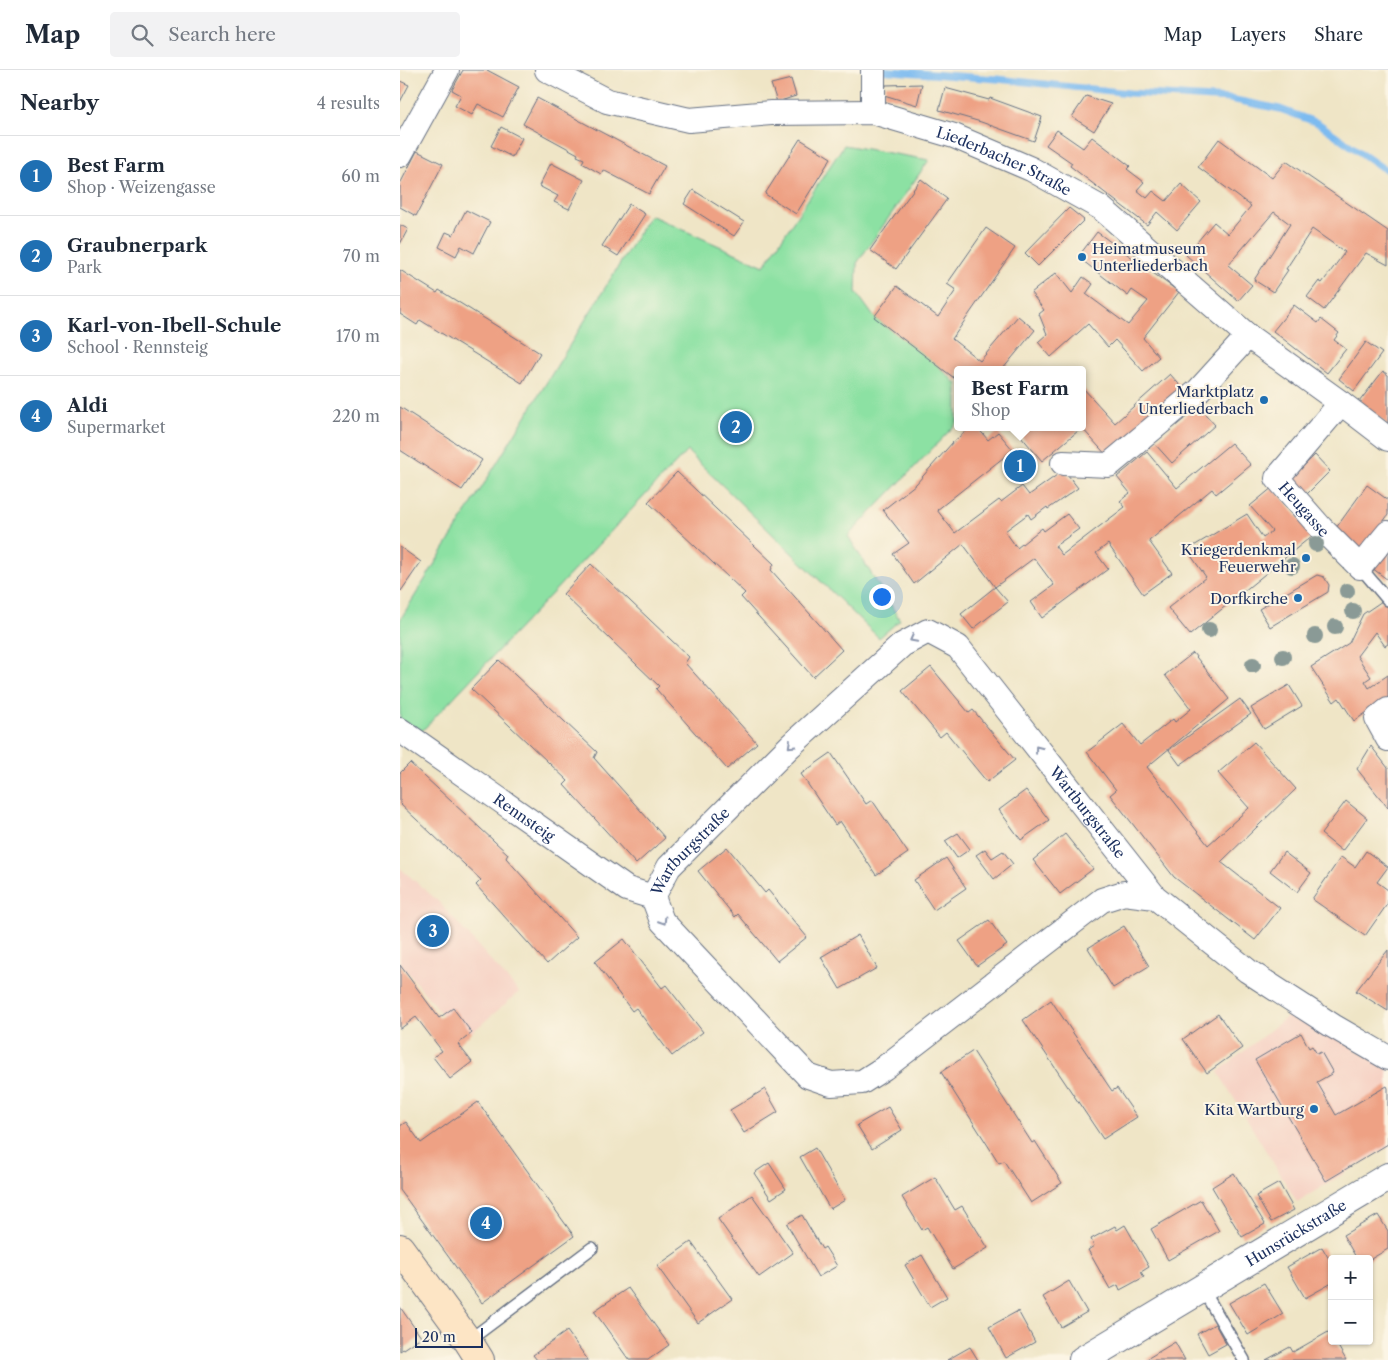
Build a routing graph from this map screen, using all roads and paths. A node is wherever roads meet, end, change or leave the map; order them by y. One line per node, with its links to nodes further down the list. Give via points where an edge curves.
1 (447, 70): 5 (street)
2 (547, 70): 4 (street, Liederbacher Straße, via 607,101 689,120 771,113)
3 (873, 76): 4 (street)
4 (873, 112): 6 (street, Liederbacher Straße, via 954,136 1031,169 1101,208)
5 (400, 156)
6 (1248, 336): 7 (street, Liederbacher Straße); 9 (street, via 1198,391 1109,465)
7 (1341, 403): 8 (street, Liederbacher Straße); 11 (street, Heugasse, via 1277,478)
8 (1388, 439)
9 (1063, 462)
10 (1388, 533): 11 (street)
11 (1360, 567): 12 (lane, Heugasse)
12 (1388, 600)
13 (1388, 710): 15 (street, via 1377,719)
14 (400, 730): 16 (street, Rennsteig, via 627,889)
15 (1388, 739)
16 (653, 897): 17 (street, Wartburgstraße, one-way to 17, via 662,921 808,1076 831,1084 862,1082 884,1068 1102,900 1124,892); 17 (street, Wartburgstraße, one-way to 16, via 958,647 928,631 902,645 790,746 669,867)
17 (1155, 897): 18 (street, Wartburgstraße, via 1248,971)
18 (1388, 1058)
19 (1388, 1177): 22 (street, Hunsrückstraße)
20 (400, 1248): 23 (main road)
21 (592, 1248): 23 (lane)
22 (1202, 1288): 24 (street, Hunsrückstraße); 25 (lane)
23 (474, 1351)
24 (1082, 1360)
25 (1244, 1360)

